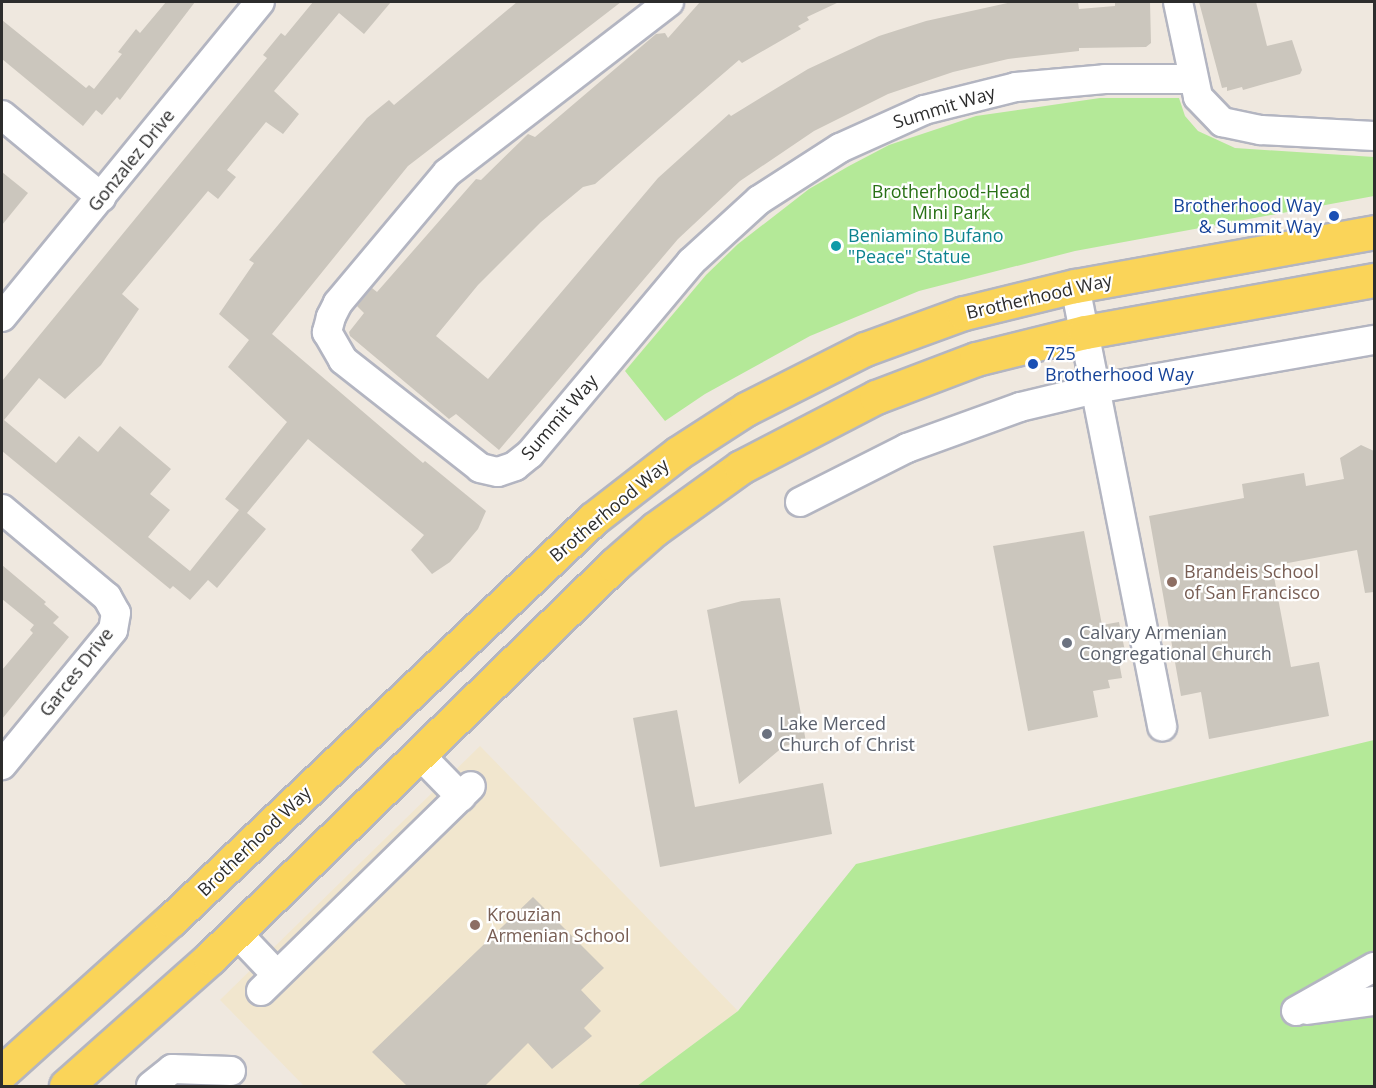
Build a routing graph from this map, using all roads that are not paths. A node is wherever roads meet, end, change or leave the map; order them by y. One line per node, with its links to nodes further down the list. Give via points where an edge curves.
1 (261, 2): 7 (street, Gonzalez Drive)
2 (669, 2): 4 (street, Summit Way, via 447,173 338,303 331,317 327,332 343,360 480,468 498,472 515,466 530,454 700,254 759,200 840,148 924,110 1016,87 1094,80)
3 (1178, 2): 4 (street)
4 (1192, 79): 6 (street, via 1209,112 1240,127)
5 (2, 116): 7 (street)
6 (1374, 136)
7 (101, 197): 11 (street, Gonzalez Drive)
8 (1374, 232): 10 (main road, Brotherhood Way)
9 (1374, 280): 12 (main road)
10 (1075, 286): 12 (street); 24 (main road, Brotherhood Way, via 964,313 865,349 770,395 678,453 593,519 171,920)
11 (2, 317)
12 (1085, 332): 14 (street); 18 (main road, via 934,373 830,418 741,467 655,529 614,565)
13 (1374, 340): 14 (street)
14 (1095, 389): 15 (street, via 1020,407 951,430 872,464); 17 (street)
15 (800, 502)
16 (2, 509): 19 (street, Garces Drive, via 107,597 116,613 113,630)
17 (1162, 727)
18 (418, 754): 20 (main road); 20 (street, via 466,792 269,983)
19 (2, 765)
20 (236, 932): 25 (main road)
21 (1374, 967): 22 (street, via 1296,1011)
22 (1374, 1001)
23 (231, 1071): 26 (street, via 172,1069)
24 (2, 1072)
25 (66, 1086)
26 (151, 1086)

